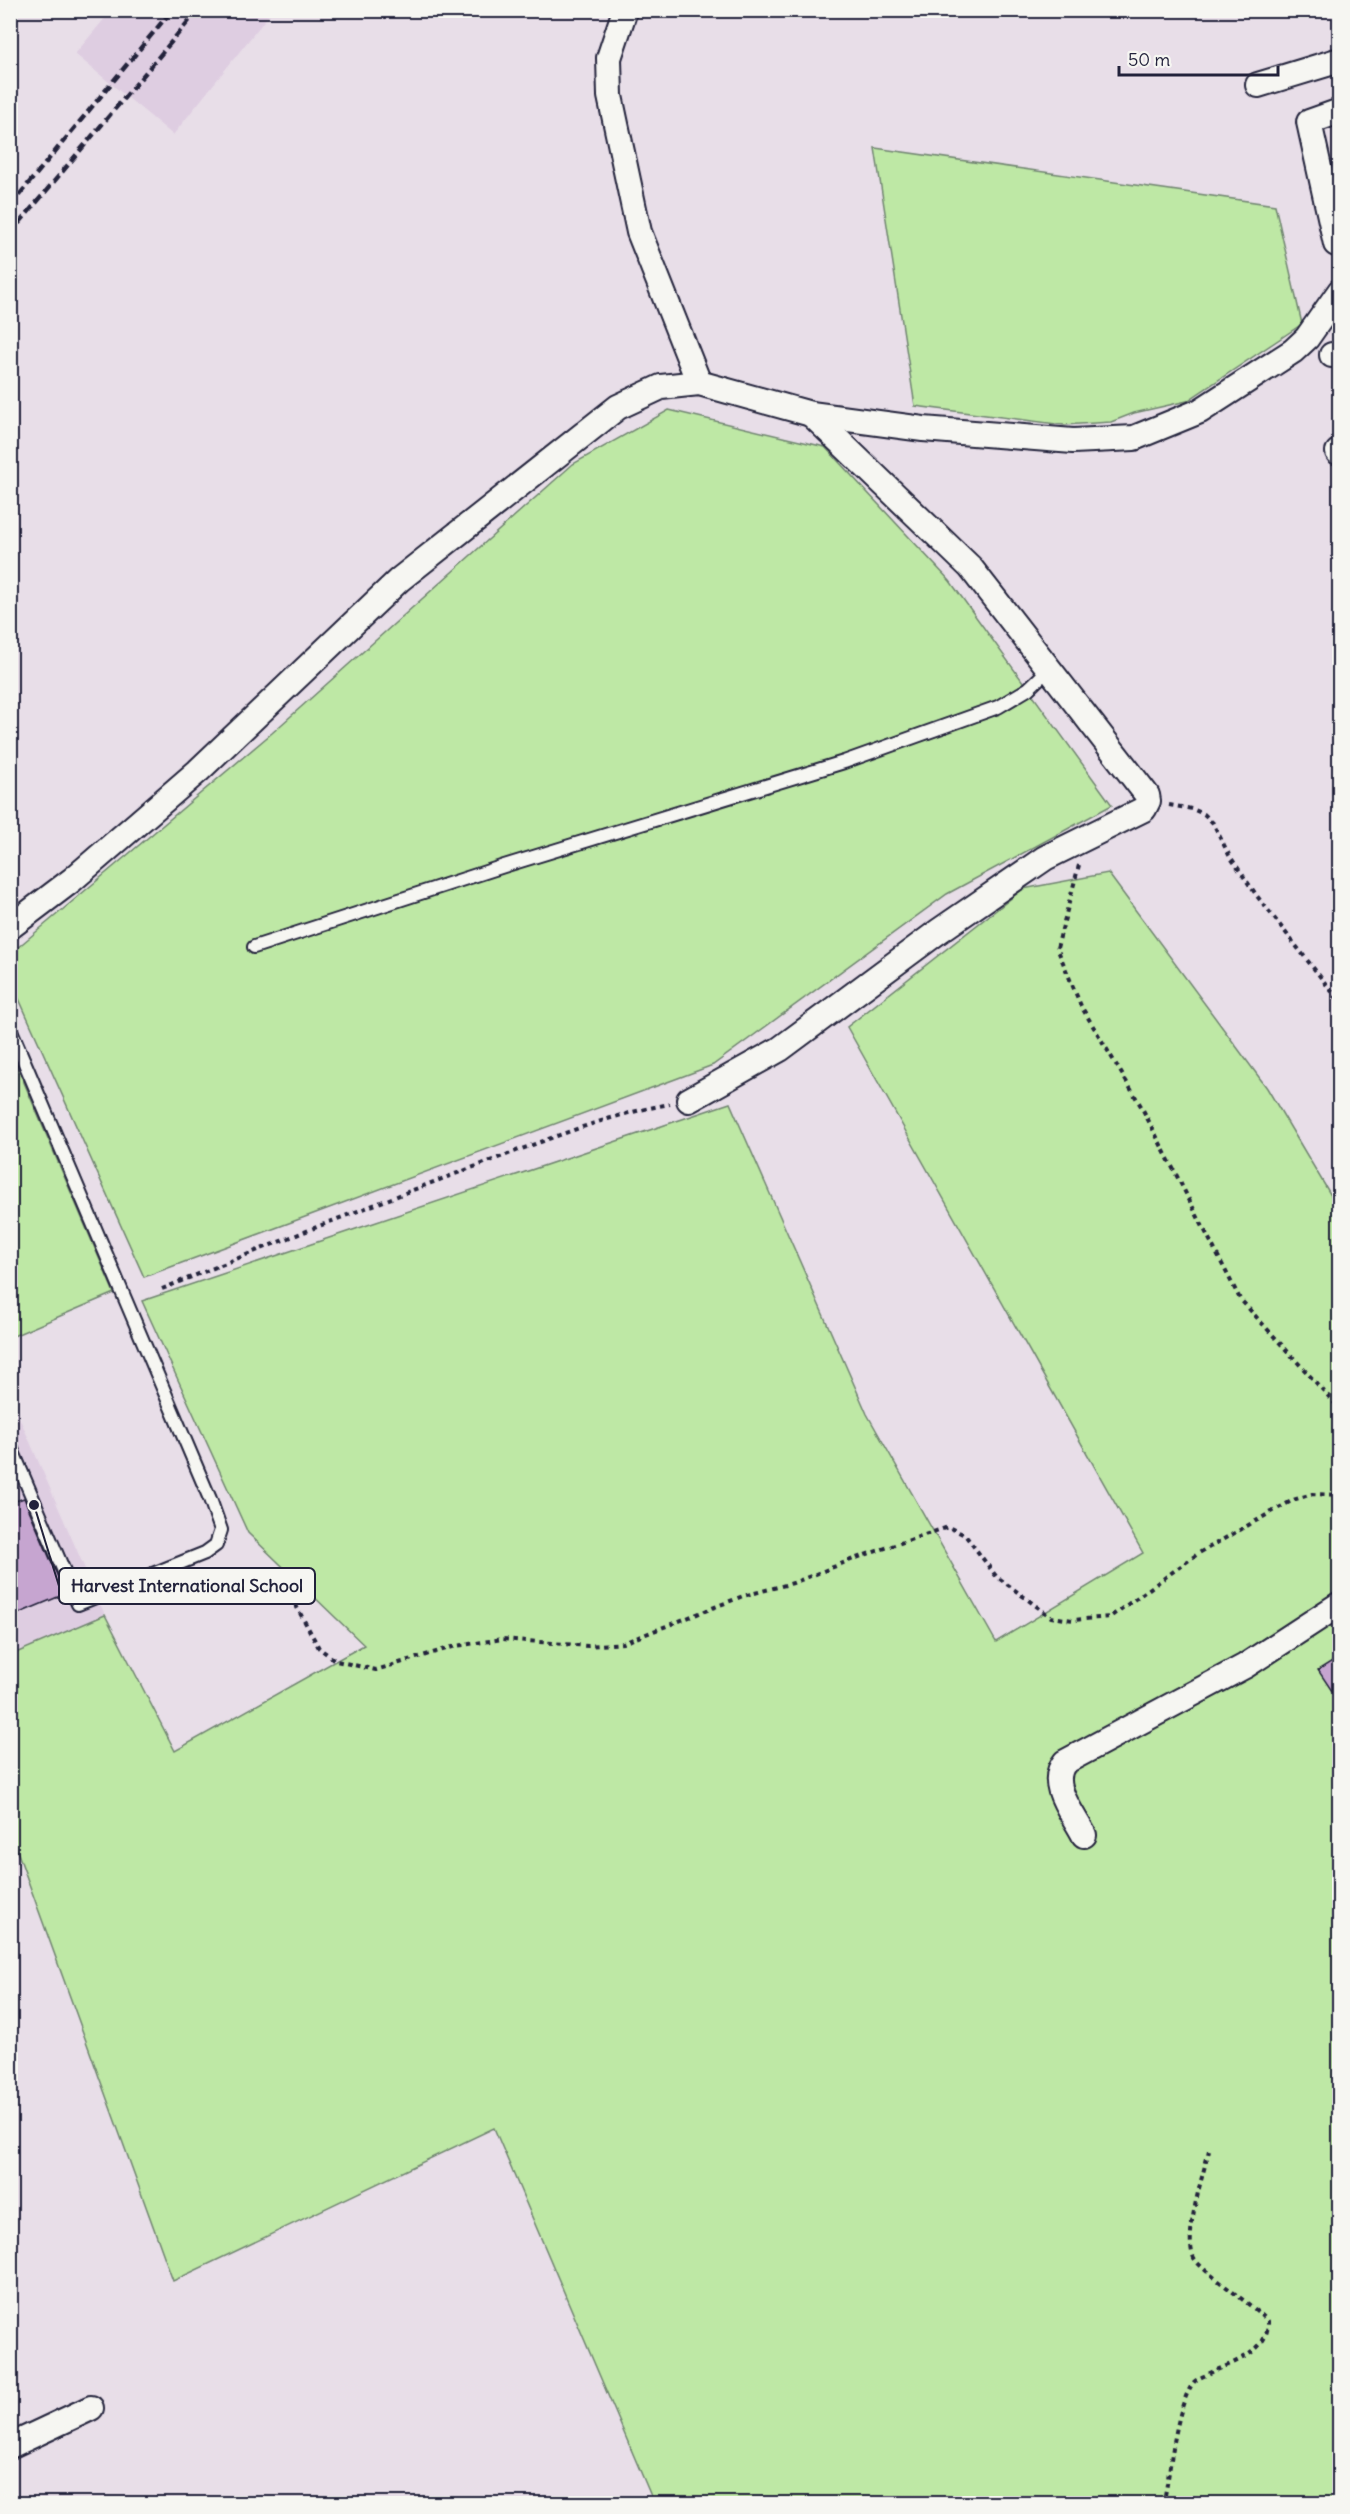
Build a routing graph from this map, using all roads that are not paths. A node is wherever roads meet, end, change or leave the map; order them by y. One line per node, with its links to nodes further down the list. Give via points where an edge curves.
1 (625, 10): 7 (street, via 609,58 610,96 639,232)
2 (1340, 60): 3 (street)
3 (1258, 86)
4 (1340, 111): 5 (street, via 1309,122)
5 (1336, 244)
6 (1340, 291): 8 (street, via 1307,338 1293,351 1200,411 1134,438 1073,441 924,429)
7 (699, 383): 8 (street); 10 (street, via 661,387 618,407 488,507 399,580 198,771 72,880)
8 (811, 414): 9 (street, via 970,567)
9 (1048, 669): 11 (lane, via 1028,689 998,707 844,762); 13 (street, via 1147,795 1144,809 1045,858 780,1049)
10 (10, 927)
11 (254, 947)
12 (10, 1028): 14 (lane, via 210,1499 221,1530 216,1545 205,1553 78,1604)
13 (688, 1100)
14 (10, 1445)
15 (1340, 1604): 16 (street, via 1245,1665 1065,1762 1058,1771 1057,1783)
16 (1084, 1834)
17 (91, 2408): 18 (street)
18 (10, 2446)

